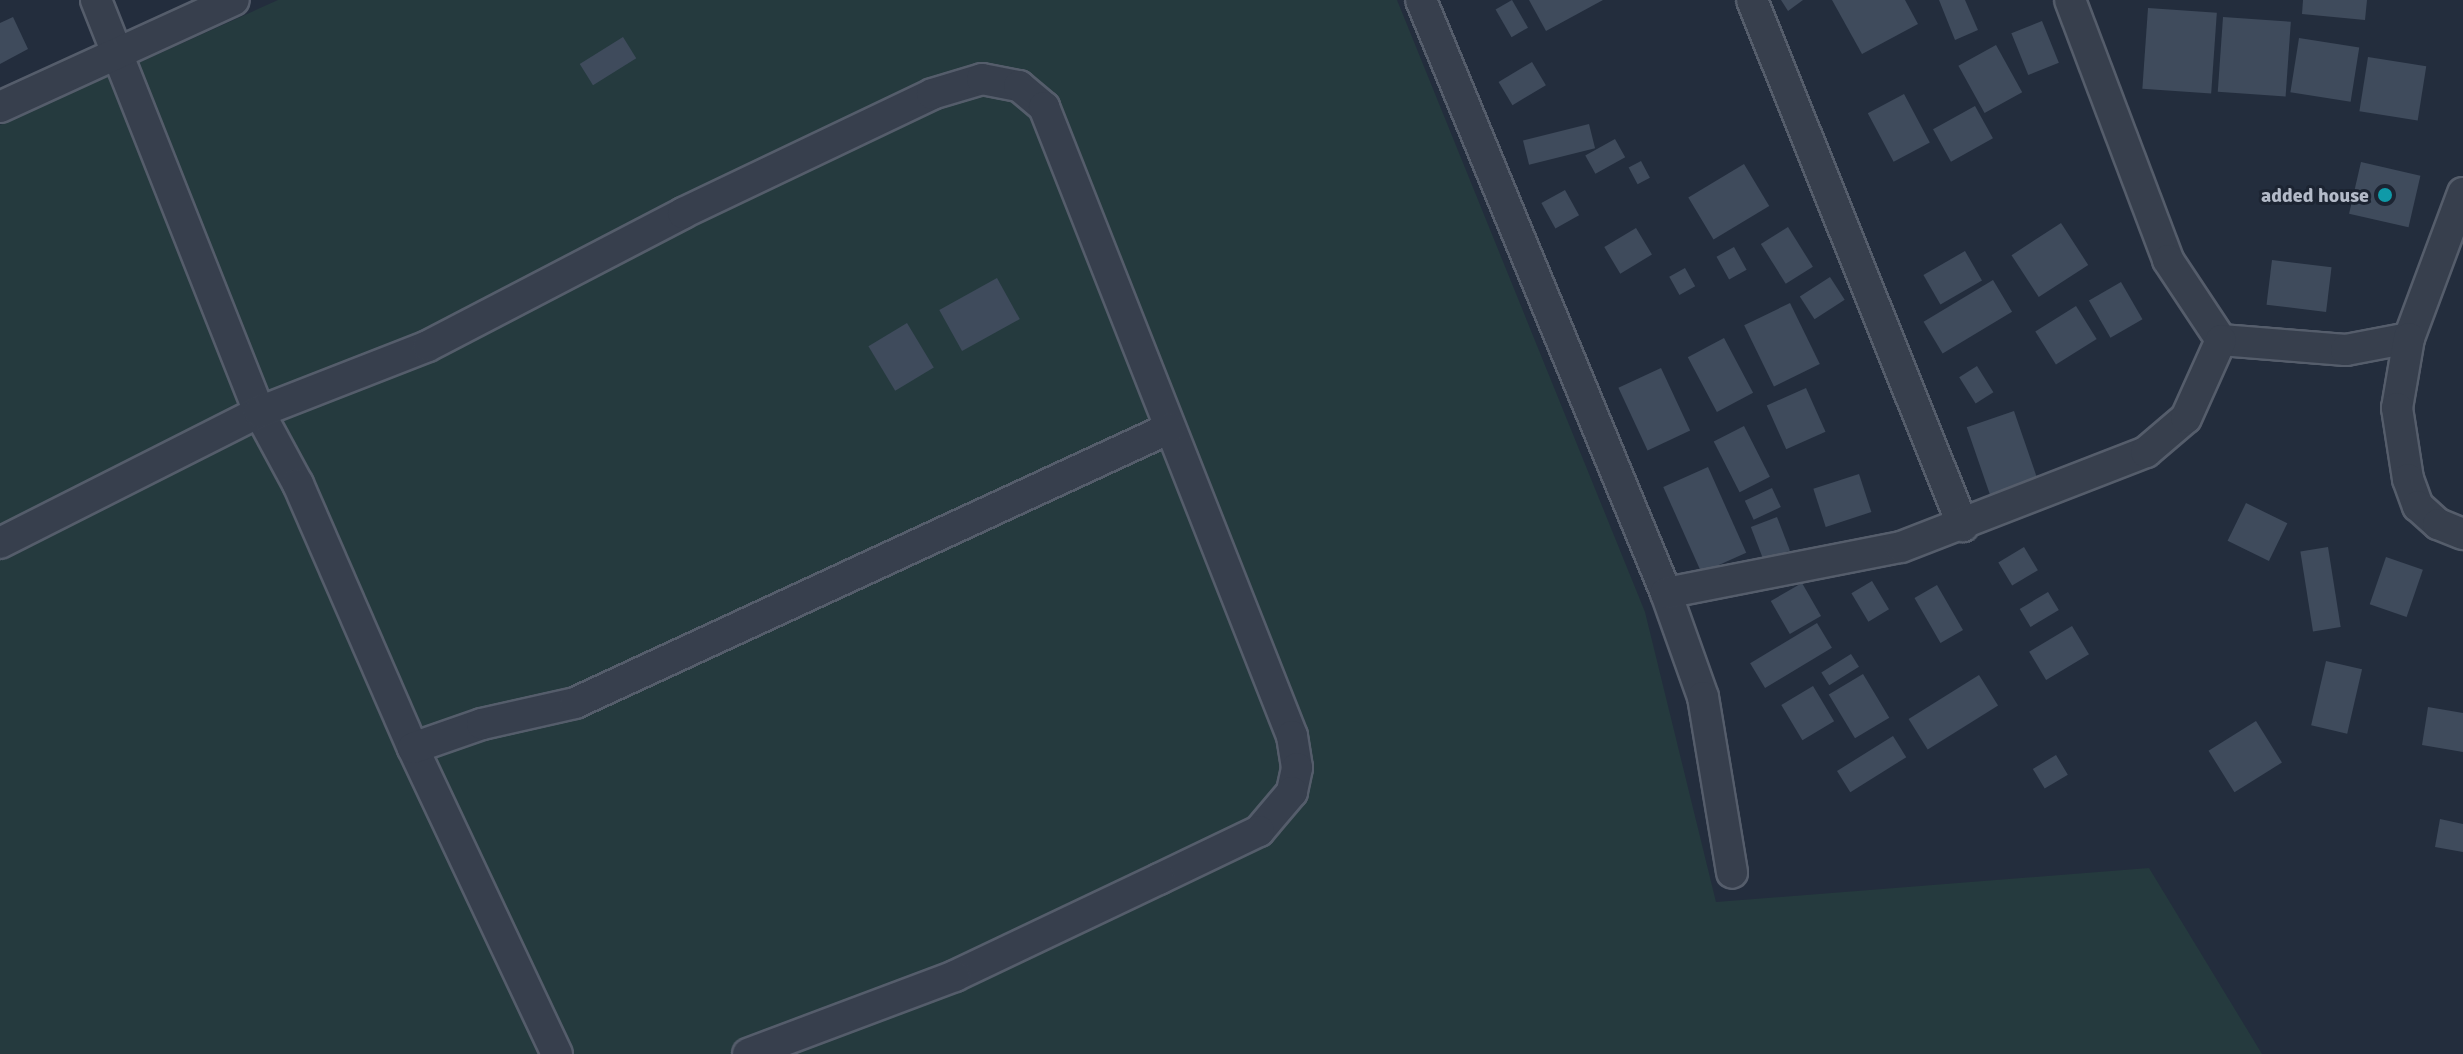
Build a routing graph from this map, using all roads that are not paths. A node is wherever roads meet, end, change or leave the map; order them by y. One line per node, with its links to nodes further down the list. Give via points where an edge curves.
1 (96, 0): 6 (street)
2 (234, 0): 6 (street)
3 (1421, 0): 16 (street)
4 (1752, 0): 13 (street)
5 (2070, 0): 10 (street, via 2168,260)
6 (122, 54): 7 (street); 11 (street)
7 (0, 107)
8 (2463, 193): 9 (street)
9 (2409, 338): 10 (street, via 2346,350); 14 (street, via 2397,408 2408,479 2418,506 2438,524)
10 (2221, 340): 13 (street, via 2186,418 2146,452)
11 (259, 412): 12 (street, via 428,346 683,213 932,94 982,79 1019,86 1044,107); 15 (street); 17 (street, via 298,484)
12 (1170, 428): 17 (street, via 575,703 482,724); 20 (street, via 1292,736 1297,768 1292,792 1259,831 955,976)
13 (1963, 526): 16 (street, via 1901,547)
14 (2463, 534)
15 (0, 543)
16 (1666, 593): 18 (street, via 1703,697)
17 (413, 748): 19 (street)
18 (1732, 873)
19 (557, 1054)
20 (748, 1054)

